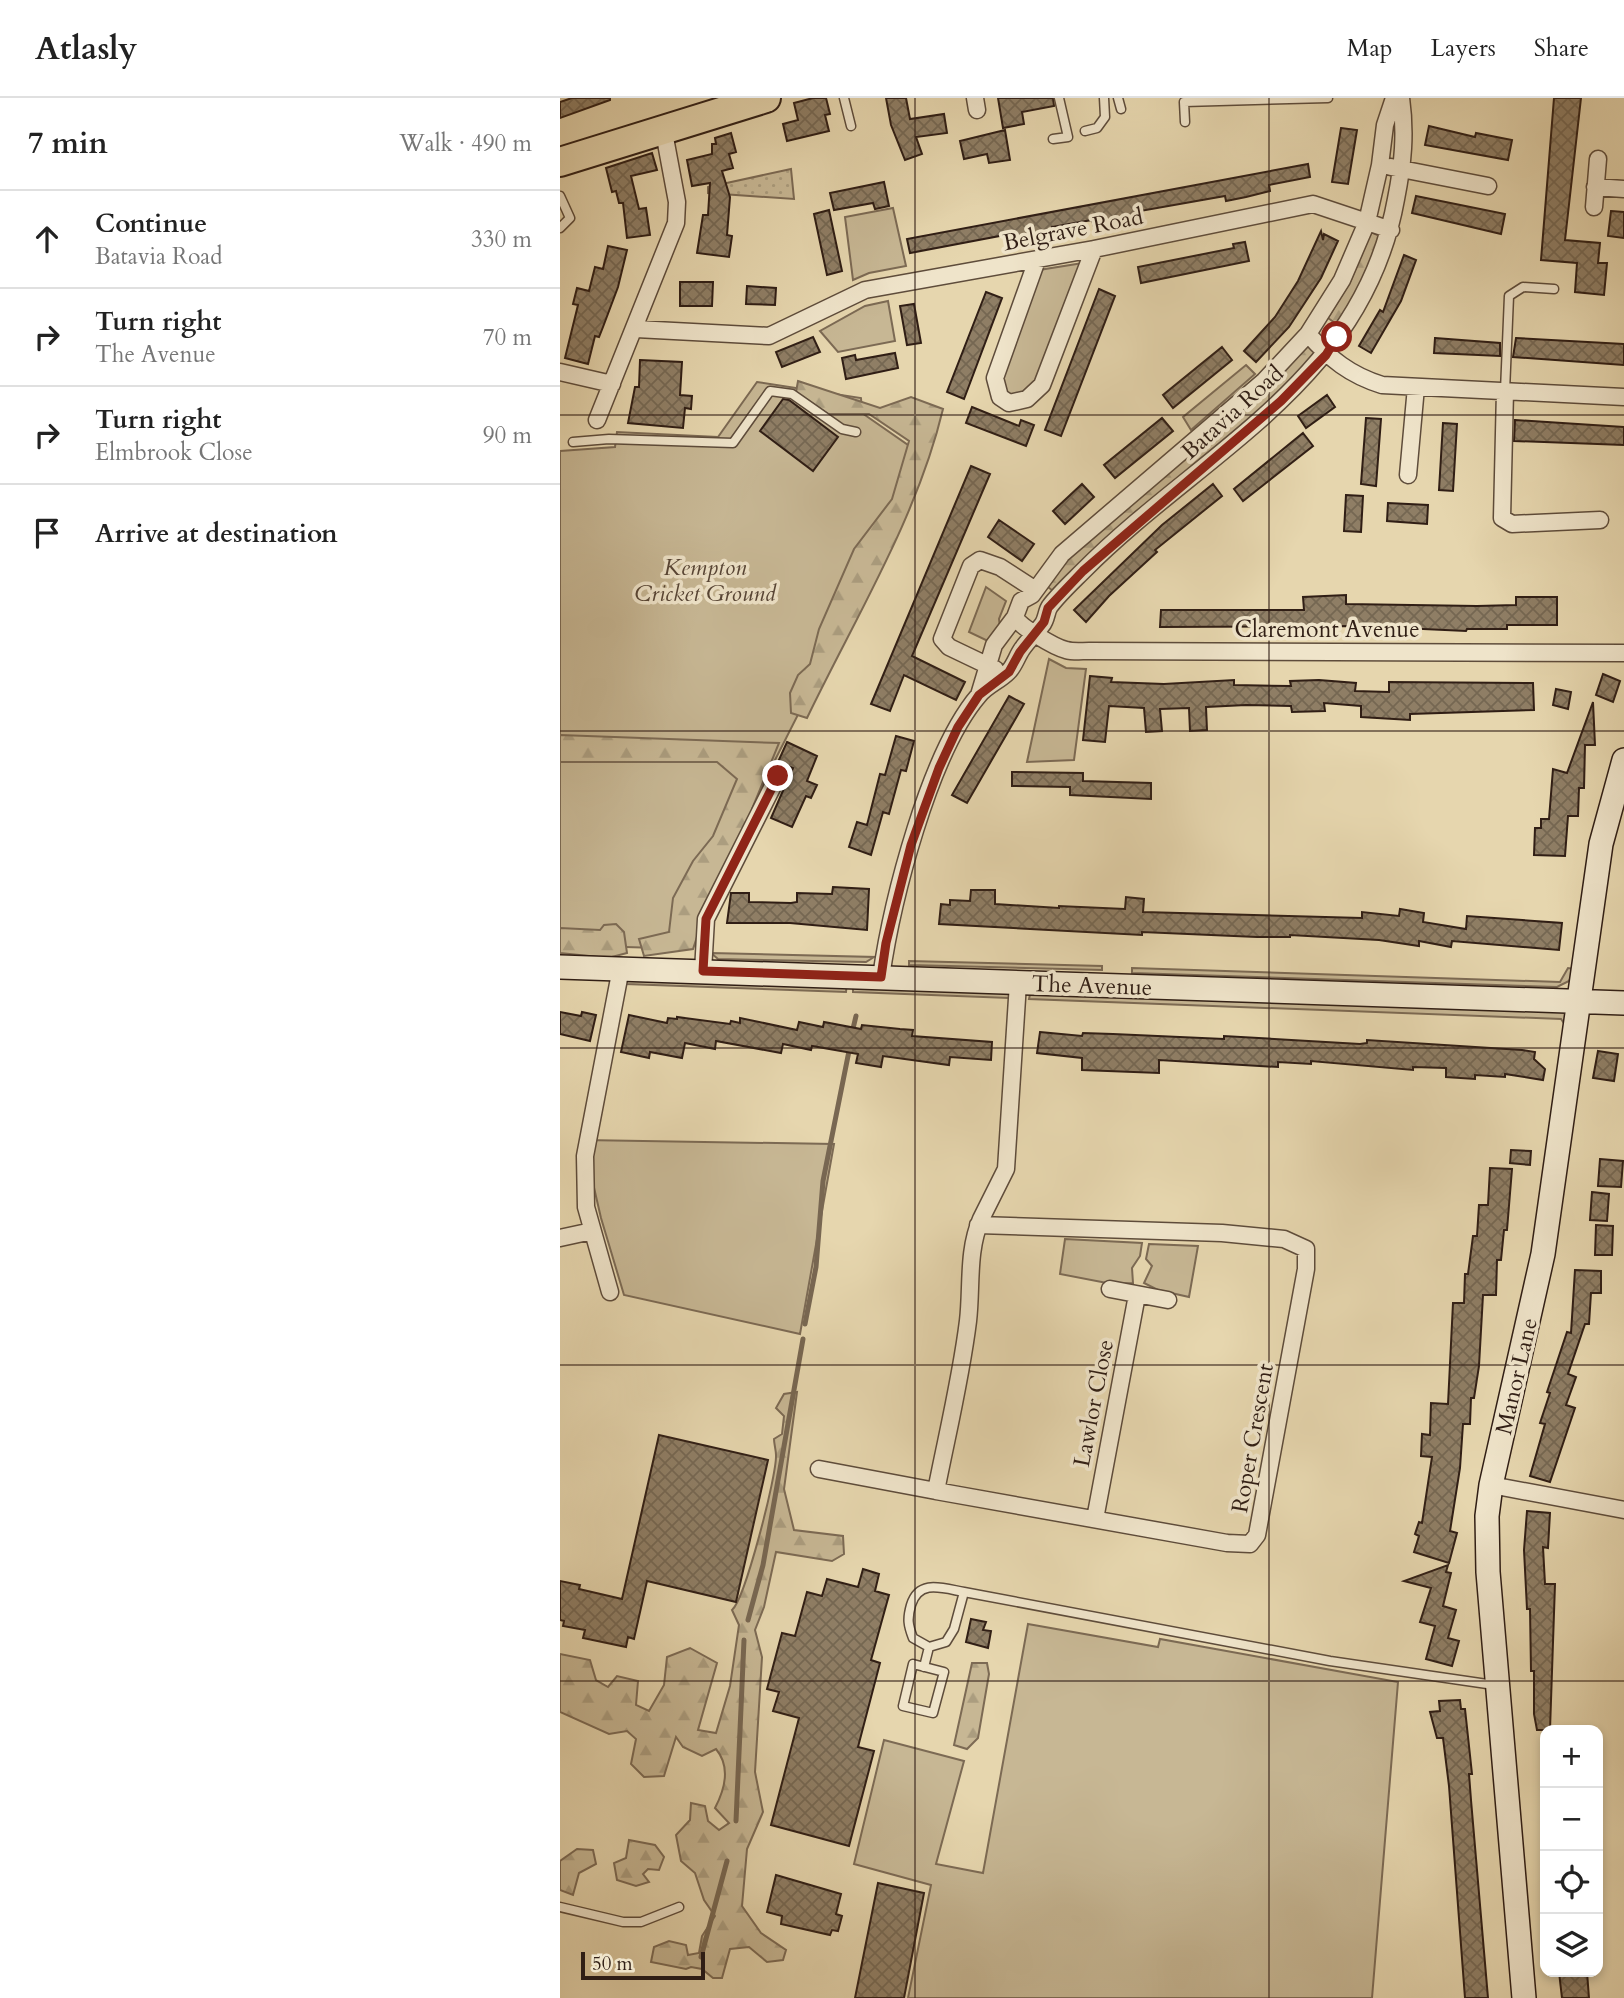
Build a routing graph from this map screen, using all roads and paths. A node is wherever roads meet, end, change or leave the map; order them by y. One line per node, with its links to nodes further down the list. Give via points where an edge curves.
1 (766, 98): 9 (highway)
2 (844, 98): 12 (lane)
3 (1059, 98): 15 (lane, via 1068,137)
4 (1104, 98): 14 (lane, via 1105,117 1097,128)
5 (1118, 98): 10 (lane)
6 (1328, 98): 11 (lane, via 1184,102)
7 (1394, 98): 18 (street, Batavia Road)
8 (1401, 98): 19 (street, Batavia Road, via 1406,129)
9 (718, 105): 13 (highway)
10 (1121, 109)
11 (1185, 122)
12 (851, 126)
13 (663, 127): 17 (highway); 31 (street, via 678,211)
14 (1085, 131)
15 (1052, 139)
16 (1598, 159): 21 (street)
17 (560, 162)
18 (1380, 165): 19 (street); 25 (street, Batavia Road)
19 (1402, 169): 20 (street); 27 (street, Batavia Road)
20 (1488, 186)
21 (1595, 187): 22 (street); 24 (street)
22 (1624, 189)
23 (560, 196): 26 (lane, via 570,218)
24 (1594, 207)
25 (1367, 222): 27 (street, Belgrave Road); 28 (street, Belgrave Road, via 1312,204); 32 (street, Batavia Road, via 1342,280)
26 (560, 228)
27 (1391, 230): 33 (street, Batavia Road, via 1365,294)
28 (1094, 248): 29 (street, Belgrave Road); 29 (street, via 1042,385 1027,399 1009,403 1000,397 995,378)
29 (1037, 260): 31 (street, Belgrave Road, via 865,290 769,336)
30 (1554, 289): 37 (lane, via 1523,287 1509,296)
31 (636, 329): 35 (street)
32 (1308, 334): 33 (street); 45 (street, Batavia Road, via 1264,381 1095,523 1062,554)
33 (1326, 355): 36 (street, via 1357,377 1382,385); 46 (street, Batavia Road, via 1281,401 1083,571)
34 (560, 372): 35 (street)
35 (611, 384): 39 (street)
36 (1416, 387): 37 (street); 43 (street)
37 (1505, 391): 38 (street); 44 (street, via 1502,518 1513,524)
38 (1624, 397)
39 (597, 420): 41 (lane)
40 (856, 432): 41 (lane, via 842,429 792,394 770,391 733,443)
41 (588, 440): 42 (lane)
42 (573, 442)
43 (1408, 475)
44 (1601, 520)
45 (1033, 592): 46 (street); 47 (street, Batavia Road, via 1021,601); 50 (street, via 991,563 980,560 971,566 942,639 948,647)
46 (1048, 608): 48 (street, Batavia Road)
47 (1015, 617): 48 (street, via 1022,628); 50 (street, Batavia Road)
48 (1035, 631): 49 (street, Claremont Avenue, via 1067,650 1089,651); 51 (street, Batavia Road)
49 (1624, 653)
50 (986, 665): 51 (street); 52 (street, Batavia Road)
51 (1009, 672): 52 (street, Batavia Road)
52 (979, 695): 58 (street, Batavia Road, via 939,768 911,845)
53 (1624, 760): 60 (street, Manor Lane, via 1601,844)
54 (778, 776): 57 (street, via 706,919)
55 (560, 967): 56 (street, The Avenue)
56 (621, 968): 57 (street, The Avenue); 63 (street, via 585,1156 586,1207)
57 (703, 971): 58 (street, The Avenue)
58 (881, 977): 59 (street, The Avenue)
59 (1018, 983): 60 (street, The Avenue); 62 (street, via 1006,1169)
60 (1581, 1001): 61 (street, The Avenue); 70 (street, Manor Lane, via 1544,1254)
61 (1624, 1003)
62 (978, 1225): 71 (street, via 968,1321); 73 (street, Roper Crescent, via 1222,1233 1284,1239 1306,1248 1306,1269 1257,1535 1250,1544)
63 (592, 1231): 64 (street); 66 (street)
64 (560, 1238)
65 (1110, 1289): 67 (street)
66 (610, 1292)
67 (1137, 1295): 68 (street); 73 (street, Lawlor Close)
68 (1168, 1300)
69 (819, 1469): 71 (street, Roper Crescent)
70 (1491, 1485): 72 (street); 77 (street, Manor Lane, via 1488,1572)
71 (936, 1492): 73 (street, Roper Crescent)
72 (1624, 1510)
73 (1095, 1519)
74 (964, 1592): 75 (lane, via 946,1642); 75 (lane, via 932,1586 914,1597 907,1621 913,1638); 77 (lane, via 1330,1661)
75 (929, 1647): 76 (lane)
76 (924, 1667): 76 (lane, via 944,1672 933,1713 902,1706 913,1664)
77 (1497, 1686): 80 (street, Manor Lane)
78 (679, 1907): 79 (lane, via 641,1922)
79 (560, 1908)
80 (1524, 1998)

